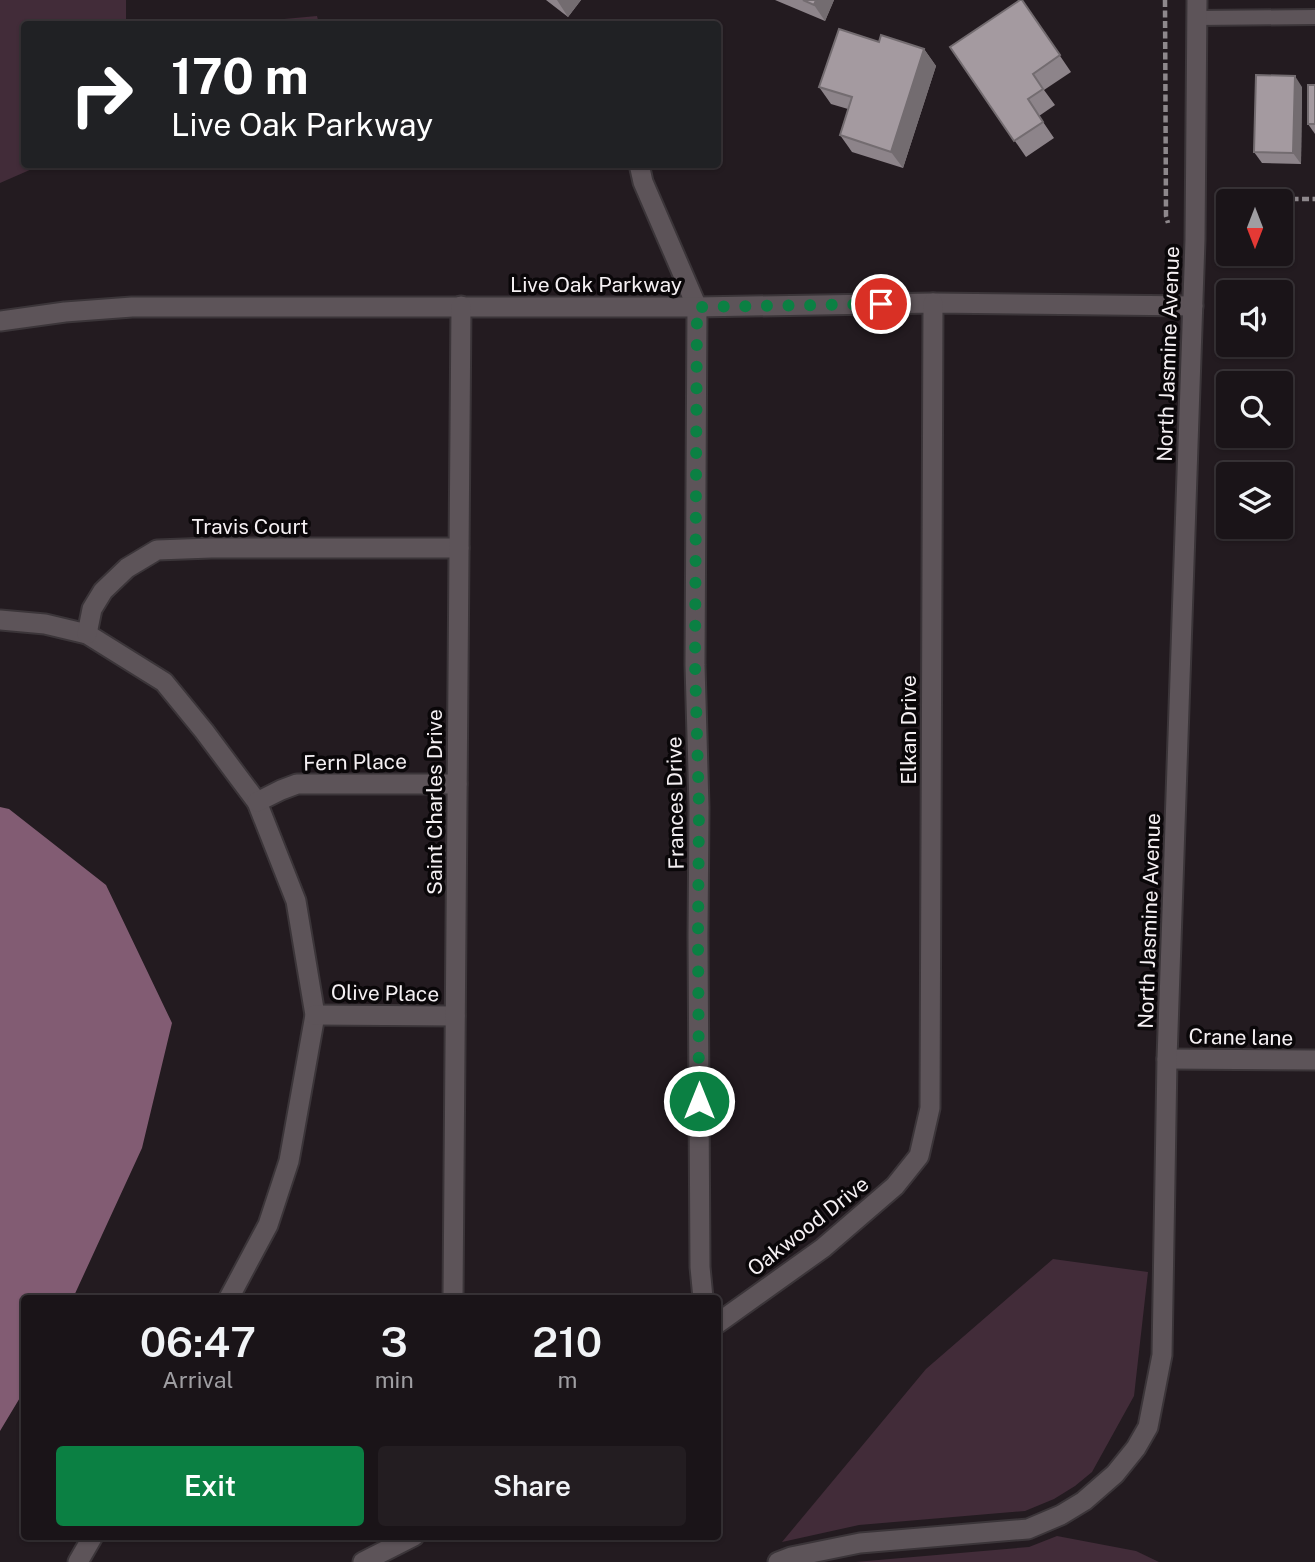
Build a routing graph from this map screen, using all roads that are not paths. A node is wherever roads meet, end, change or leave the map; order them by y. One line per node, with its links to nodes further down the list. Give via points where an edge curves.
1 (1196, 9): 2 (lane); 6 (street, North Jasmine Avenue)
2 (1315, 17)
3 (640, 168): 7 (street)
4 (933, 303): 6 (street, Live Oak Parkway); 7 (street, Live Oak Parkway); 18 (street, Elkan Drive, via 930,1108)
5 (461, 306): 7 (street, Live Oak Parkway); 8 (street, Live Oak Parkway, via 132,307); 9 (street, Saint Charles Drive)
6 (1193, 306): 16 (street, North Jasmine Avenue)
7 (697, 307): 21 (street, Frances Drive, via 695,664)
8 (0, 321)
9 (459, 548): 11 (street, Travis Court, via 157,550 127,568 103,591 92,609); 12 (street, Saint Charles Drive)
10 (0, 620): 11 (street)
11 (87, 634): 13 (street, via 164,682)
12 (457, 785): 13 (street, Fern Place, via 297,784); 15 (street, Saint Charles Drive)
13 (257, 802): 14 (street, via 296,901)
14 (315, 1015): 15 (street, Olive Place); 19 (street, via 289,1161 268,1225)
15 (455, 1016): 20 (street, Saint Charles Drive)
16 (1167, 1059): 17 (street, Crane lane); 27 (street, North Jasmine Avenue, via 1162,1355 1148,1427 1136,1448 1084,1501 1028,1529 860,1543)
17 (1315, 1060)
18 (919, 1156): 22 (street, Oakwood Drive, via 895,1186 823,1248)
19 (231, 1295)
20 (453, 1295)
21 (703, 1295)
22 (721, 1321)
23 (91, 1540): 25 (street)
24 (406, 1540): 26 (street)
25 (78, 1562)
26 (363, 1562)
27 (778, 1562)

